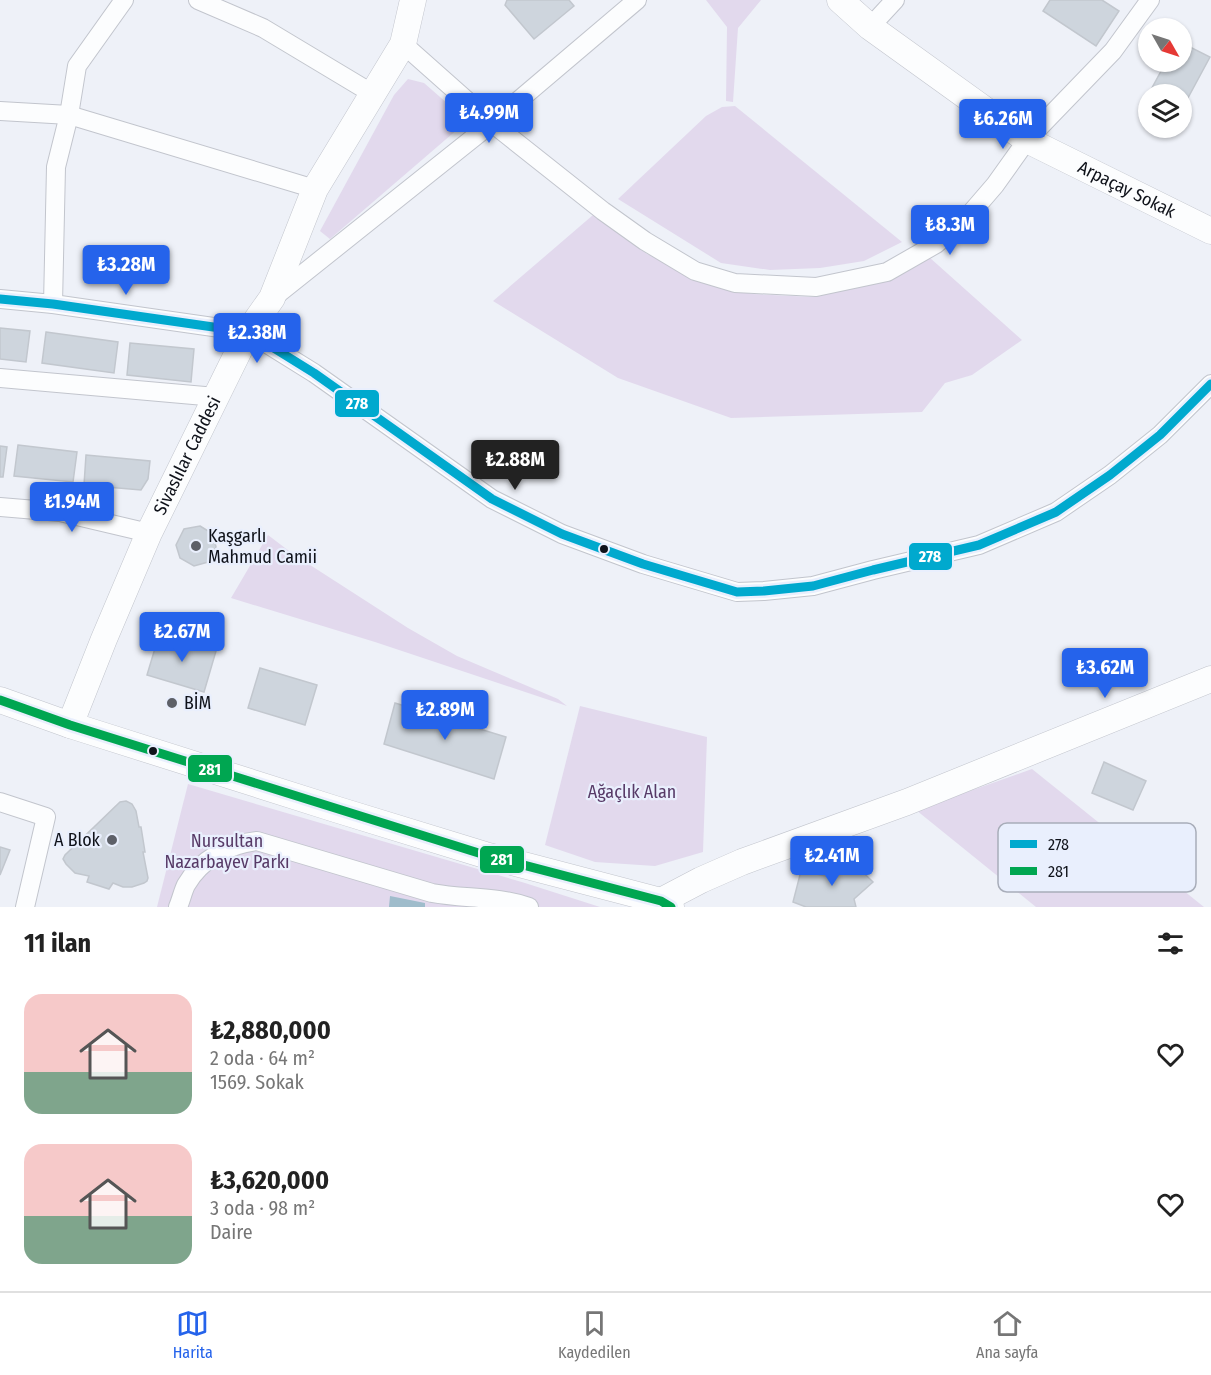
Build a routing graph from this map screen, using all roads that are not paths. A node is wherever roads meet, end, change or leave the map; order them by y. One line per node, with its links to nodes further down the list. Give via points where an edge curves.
1 (124, 0): 12 (street, via 77,66)
2 (198, 0): 10 (street, via 263,28)
3 (413, 0): 9 (main road, Sivaslılar Caddesi)
4 (637, 0): 13 (street)
5 (840, 0): 8 (main road, Arpaçay Sokak)
6 (895, 0): 8 (street)
7 (1145, 2): 14 (street, via 1113,51)
8 (870, 27): 14 (main road, Arpaçay Sokak)
9 (403, 44): 10 (main road, Sivaslılar Caddesi); 13 (street)
10 (373, 94): 15 (main road, Sivaslılar Caddesi)
11 (0, 111): 12 (street)
12 (69, 115): 15 (street); 19 (street, via 56,167)
13 (492, 123): 14 (street, via 645,242 695,271 735,283 816,286 887,272 936,244 970,214); 17 (street)
14 (1027, 140): 16 (main road, Arpaçay Sokak)
15 (315, 189): 17 (main road, Sivaslılar Caddesi)
16 (1211, 231)
17 (272, 298): 20 (main road, Sivaslılar Caddesi)
18 (0, 299): 19 (street)
19 (53, 304): 20 (street)
20 (248, 332): 22 (street, via 314,373 492,499 562,534 737,592 813,586 979,545 1056,512 1110,476 1160,435); 23 (main road, Sivaslılar Caddesi)
21 (0, 378): 23 (street)
22 (1211, 384)
23 (216, 398): 25 (main road, Sivaslılar Caddesi)
24 (0, 507): 25 (street, via 60,512)
25 (149, 533): 28 (main road, Sivaslılar Caddesi)
26 (1211, 680): 30 (main road, via 907,802 742,862 701,880)
27 (0, 700): 28 (main road)
28 (70, 725): 30 (main road, via 486,855)
29 (0, 802): 31 (street, via 46,817)
30 (666, 904)
31 (25, 907)
32 (178, 907): 33 (street, via 190,879 211,857 257,841 452,897)
33 (529, 907)

